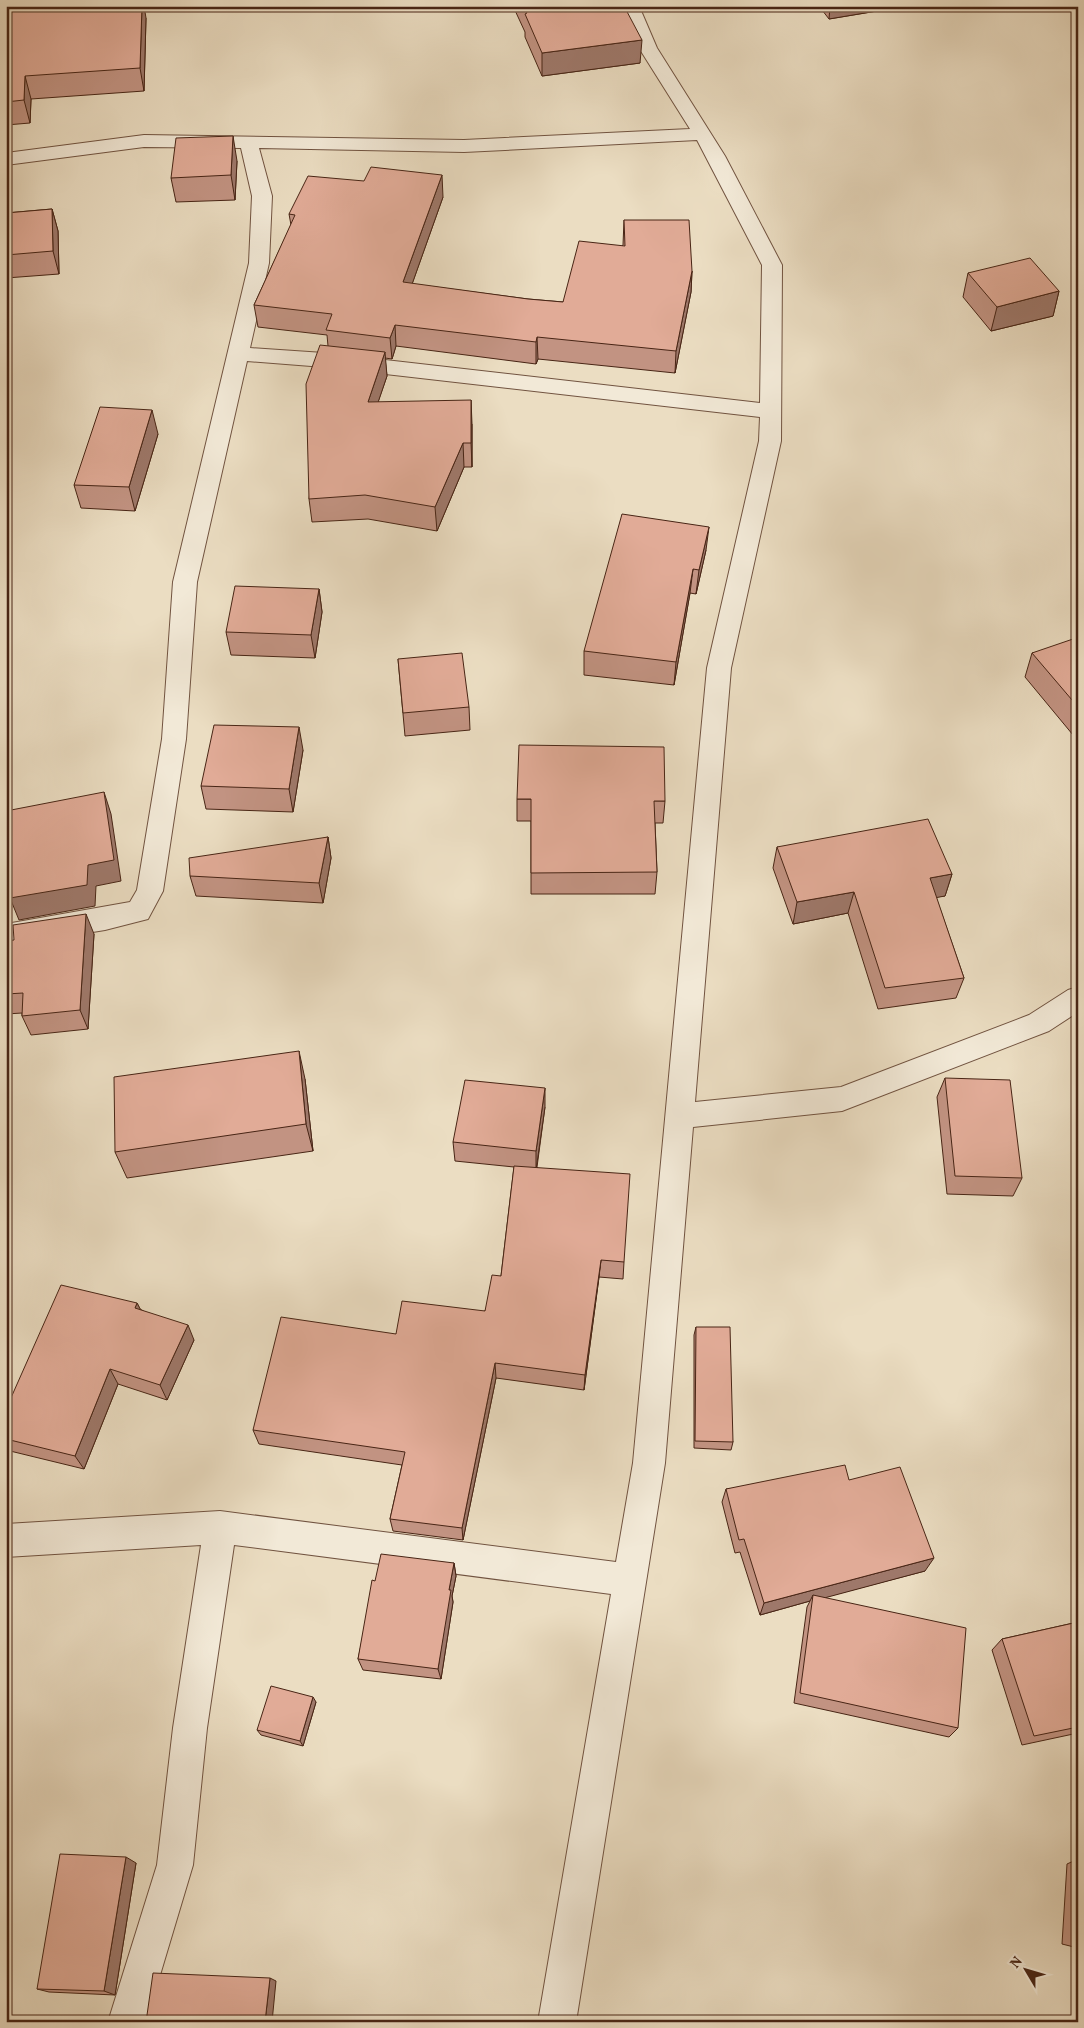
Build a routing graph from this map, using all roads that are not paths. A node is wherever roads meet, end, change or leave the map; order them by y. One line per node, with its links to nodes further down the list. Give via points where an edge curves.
1 (630, 6): 2 (street, via 648,48)
2 (702, 134): 3 (street, via 464,146); 6 (street, via 772,265)
3 (249, 144): 4 (street, via 144,141); 5 (street, via 262,196 259,263)
4 (6, 159)
5 (238, 354): 6 (street, via 324,360); 7 (street, via 185,582 174,739 150,891 139,911)
6 (770, 411): 9 (street, via 770,441 719,668)
7 (6, 935)
8 (1078, 998): 9 (street, via 1039,1023 842,1099)
9 (679, 1116): 12 (street, via 649,1463)
10 (220, 1527): 11 (street); 12 (street); 13 (street, via 190,1728 174,1866)
11 (6, 1541)
12 (630, 1580): 14 (street)
13 (127, 2022)
14 (557, 2022)

